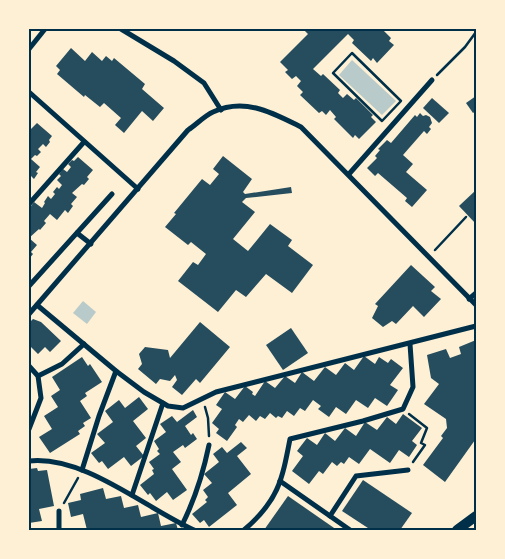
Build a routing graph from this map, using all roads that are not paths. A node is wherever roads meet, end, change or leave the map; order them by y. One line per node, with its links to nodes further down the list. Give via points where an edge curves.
1 (45, 29): 3 (street)
2 (121, 29): 6 (street, via 204,83)
3 (29, 48)
4 (432, 80): 8 (street)
5 (29, 92): 7 (street)
6 (221, 110): 8 (street, via 242,105 269,111 301,127); 9 (street, via 188,130)
7 (84, 142): 9 (street); 11 (street)
8 (349, 174): 16 (street)
9 (138, 189): 13 (street)
10 (112, 194): 12 (street)
11 (29, 204)
12 (77, 233): 13 (street); 14 (street)
13 (91, 244): 17 (street)
14 (29, 286)
15 (476, 293): 16 (street)
16 (469, 299): 18 (street)
17 (37, 305): 19 (street); 21 (street)
18 (476, 305)
19 (29, 314)
20 (476, 326): 22 (street)
21 (84, 344): 24 (street); 25 (street, via 62,364)
22 (410, 344): 26 (street, via 225,389 184,408); 32 (street, via 413,387 403,409 290,439)
23 (29, 366): 25 (street)
24 (116, 371): 26 (street); 30 (street)
25 (38, 376): 27 (street, via 41,398)
26 (163, 403): 33 (street)
27 (29, 429)
28 (209, 445): 37 (street, via 195,499)
29 (29, 461): 30 (street, via 41,460)
30 (82, 470): 33 (street)
31 (408, 470): 35 (street, via 356,476)
32 (280, 481): 35 (street); 40 (street, via 273,499)
33 (132, 495): 37 (street)
34 (59, 511): 38 (street)
35 (330, 516): 41 (street)
36 (476, 516): 42 (main road)
37 (182, 525): 39 (street)
38 (59, 530)
39 (194, 530)
40 (244, 530)
41 (350, 530)
42 (457, 530)

